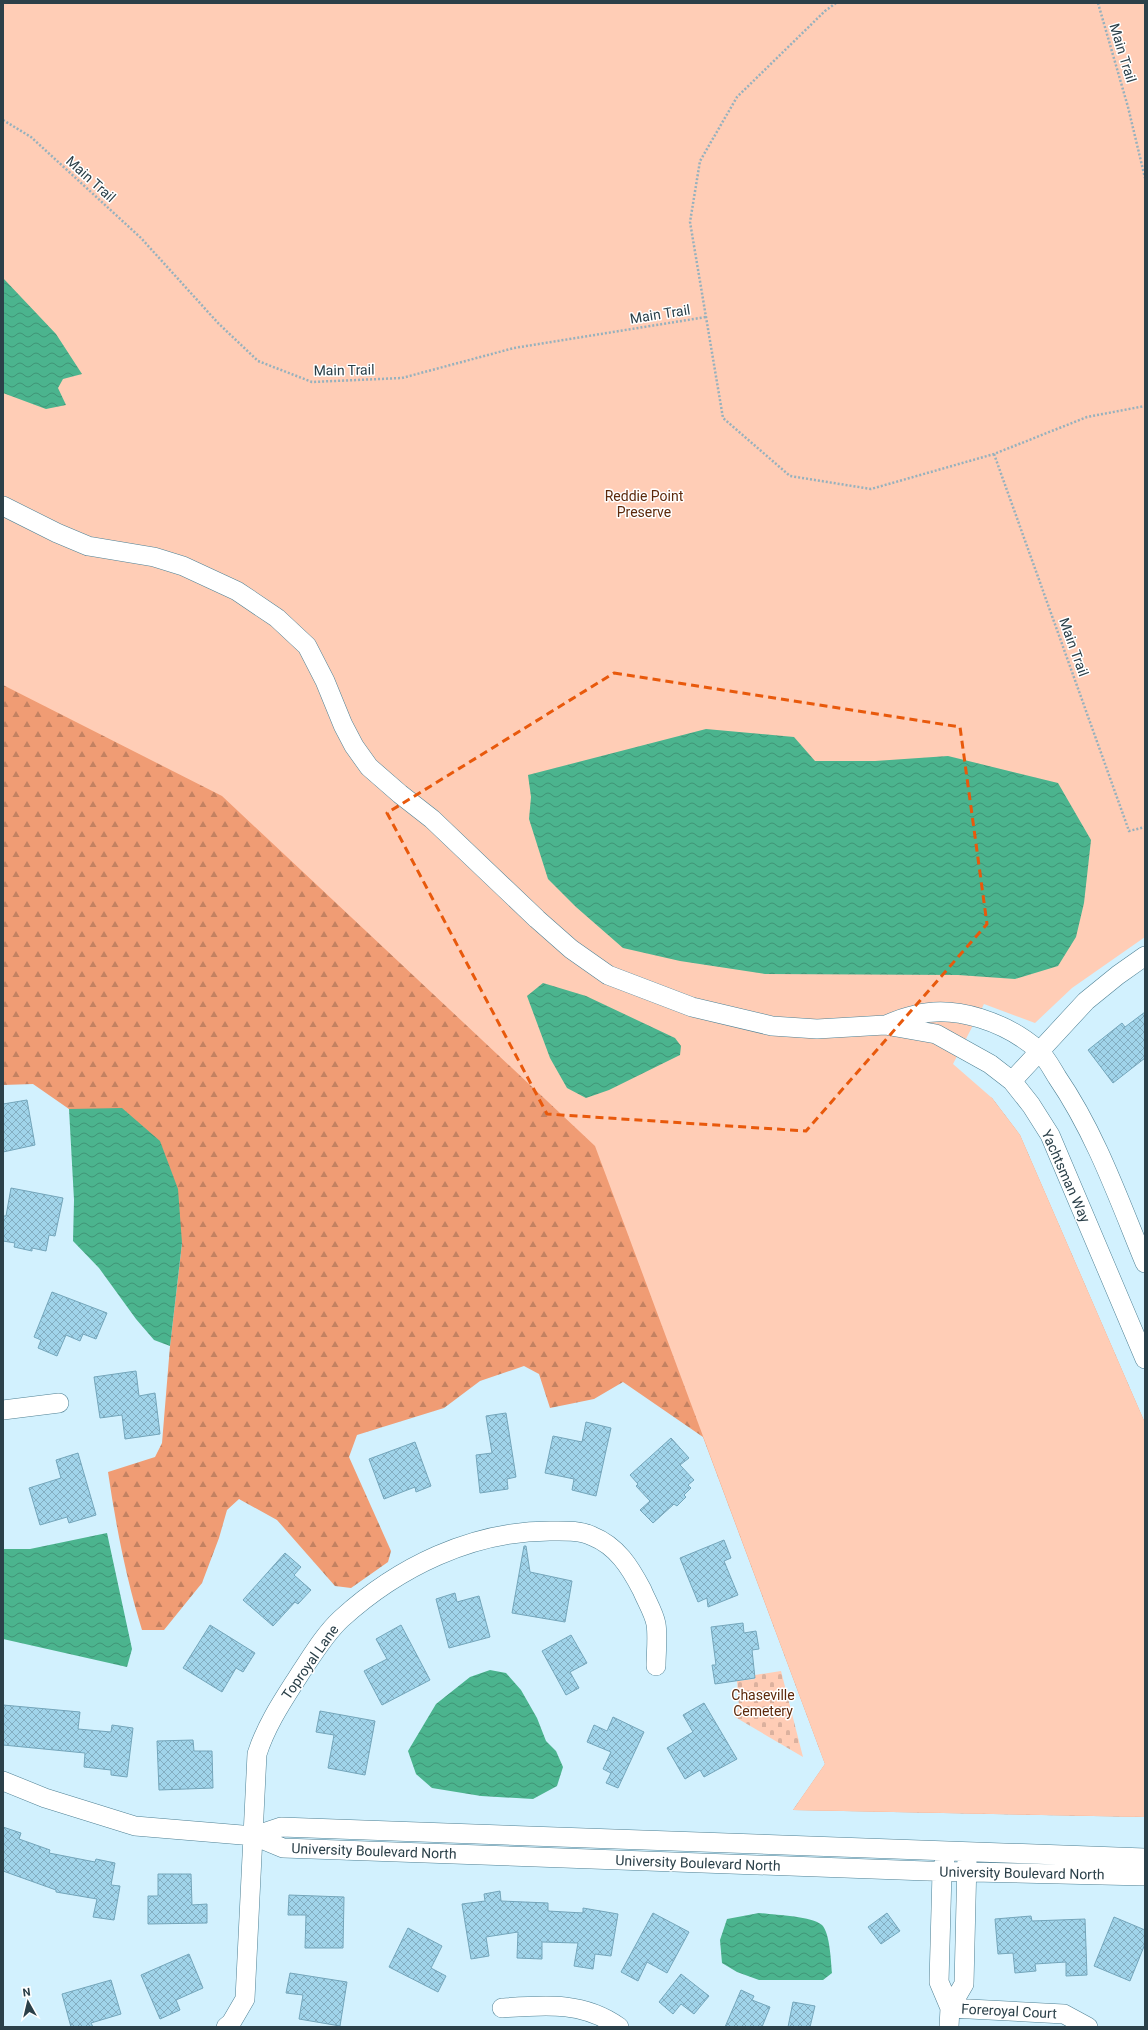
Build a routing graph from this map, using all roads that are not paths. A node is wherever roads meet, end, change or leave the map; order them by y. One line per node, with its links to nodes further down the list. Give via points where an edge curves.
1 (3, 506): 3 (street, via 88,546 154,557 183,566 237,590 277,618 307,646 343,725 369,766 432,819 571,949 608,975 692,1008 772,1026 817,1029)
2 (1145, 956): 4 (street, via 1086,1001)
3 (885, 1025): 4 (street, via 916,1014 952,1012 984,1018 1012,1032); 5 (street, Yachtsman Way, via 936,1034 990,1064)
4 (1039, 1051): 5 (street); 6 (street, via 1077,1107 1104,1163)
5 (1012, 1081): 7 (street, Yachtsman Way, via 1050,1135)
6 (1145, 1263)
7 (1145, 1359)
8 (59, 1404): 9 (street)
9 (3, 1410)
10 (656, 1666): 12 (street, Toproyal Lane, via 656,1624 634,1575 627,1563 612,1548 592,1535 569,1531 532,1531 490,1538 448,1550 404,1571 366,1598 340,1620 318,1646 264,1731 257,1754)
11 (3, 1781): 12 (street, University Boulevard North, via 45,1798 135,1826)
12 (254, 1836): 13 (street, University Boulevard North, via 281,1827); 16 (street, University Boulevard North, via 283,1848); 21 (street, Toproyal Lane, via 245,1999)
13 (947, 1850): 14 (street, University Boulevard North); 16 (street)
14 (966, 1851): 15 (street, University Boulevard North); 17 (street)
15 (1145, 1858)
16 (942, 1872): 17 (street, University Boulevard North); 20 (street, via 939,1982)
17 (968, 1872): 18 (street, University Boulevard North); 20 (street, via 964,1984)
18 (1145, 1876)
19 (502, 2008): 22 (street, via 565,2006 596,2014)
20 (950, 2008): 23 (street); 24 (street, Foreroyal Court, via 1064,2014)
21 (226, 2027)
22 (619, 2027)
23 (949, 2027)
24 (1088, 2027)

